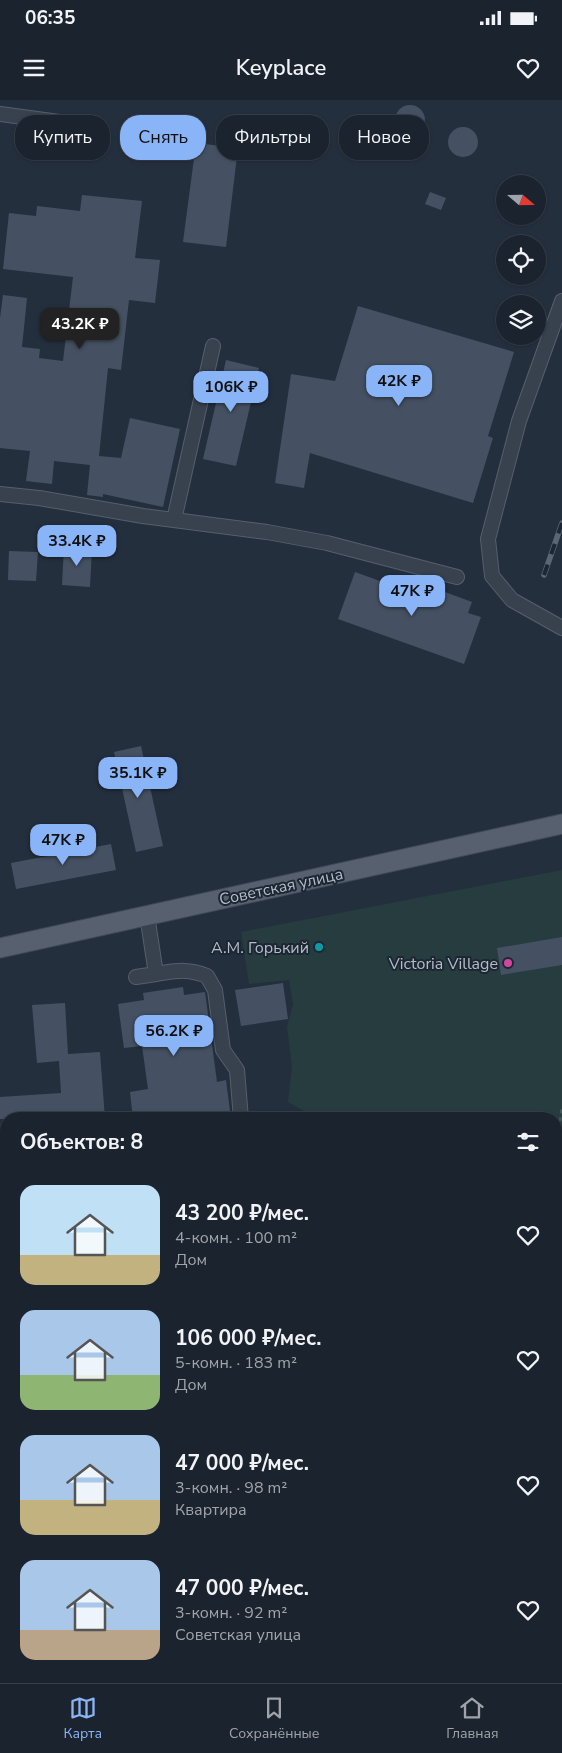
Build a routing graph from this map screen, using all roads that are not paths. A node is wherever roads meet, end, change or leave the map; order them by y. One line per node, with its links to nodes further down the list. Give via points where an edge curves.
1 (0, 114): 2 (street)
2 (15, 116)
3 (562, 301): 8 (street, via 519,421 488,539 492,576 512,600)
4 (213, 346): 6 (street)
5 (0, 494): 6 (street)
6 (174, 520): 7 (street, via 327,543)
7 (458, 577)
8 (562, 628)
9 (562, 824): 10 (main road, Советская улица)
10 (147, 916): 11 (main road, Советская улица); 12 (street)
11 (0, 948)
12 (156, 974): 13 (street); 14 (street, via 184,970 208,976 215,990 223,1050 238,1070)
13 (136, 977)
14 (241, 1112)

